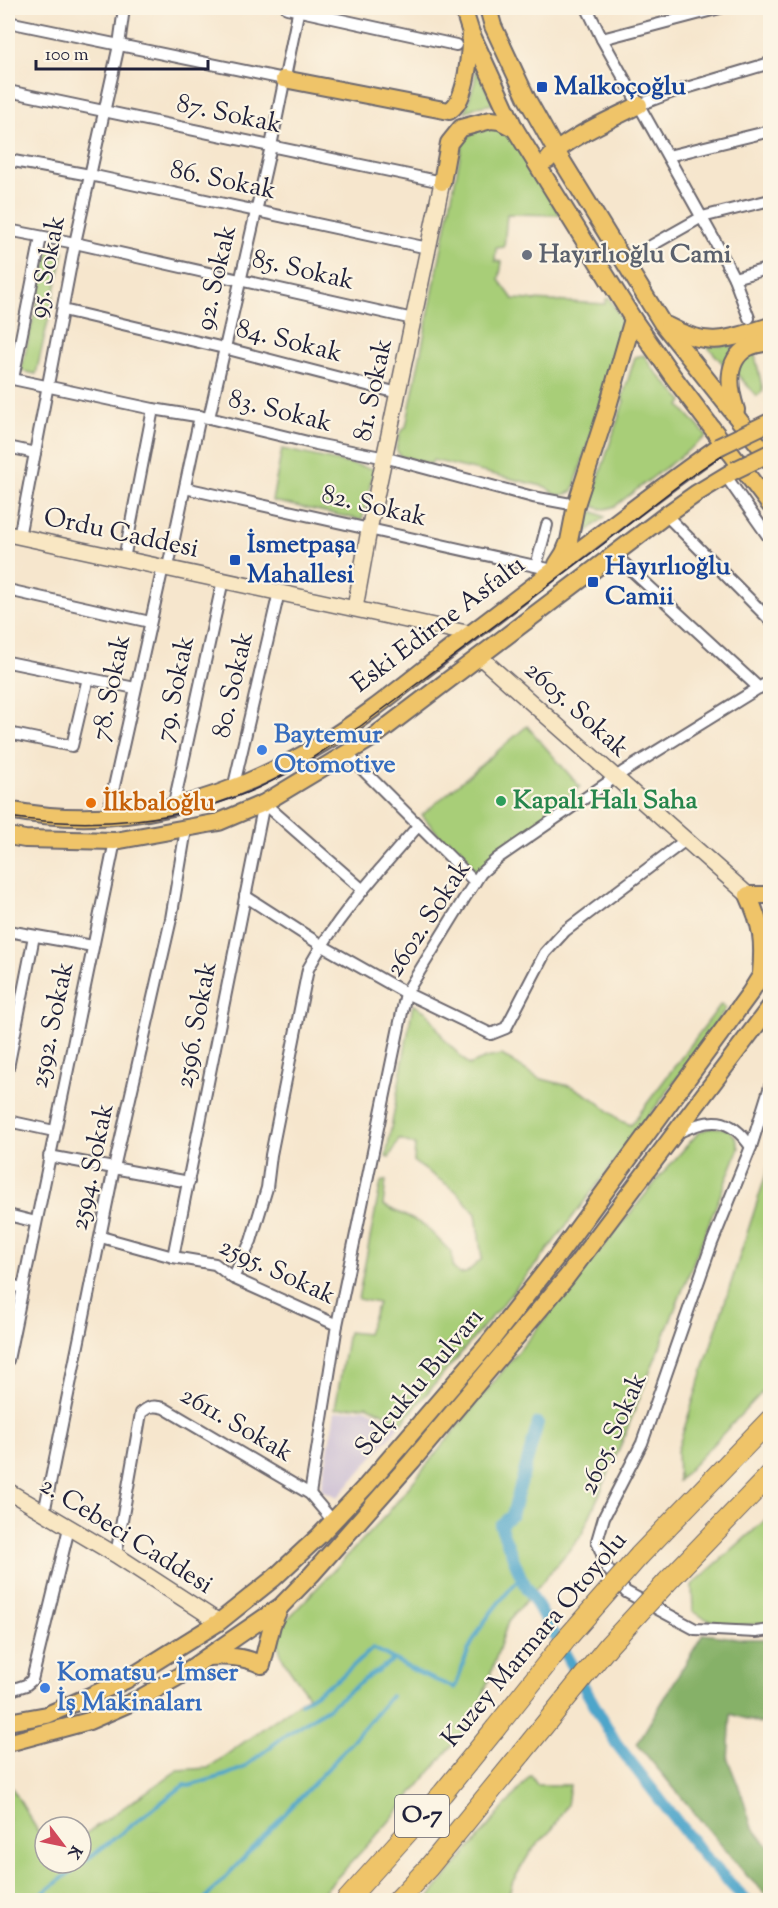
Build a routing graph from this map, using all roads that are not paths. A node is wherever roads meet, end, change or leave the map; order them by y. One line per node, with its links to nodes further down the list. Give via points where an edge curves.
1 (124, 8): 11 (street, 95. Sokak)
2 (286, 8): 7 (street)
3 (464, 8): 9 (main road)
4 (488, 8): 21 (main road, via 527,99)
5 (587, 8): 10 (street)
6 (720, 8): 10 (street)
7 (298, 9): 12 (street); 14 (street, 92. Sokak)
8 (8, 22): 11 (street)
9 (471, 33): 14 (main road, via 459,102 449,111); 18 (main road)
10 (602, 39): 16 (street)
11 (119, 45): 14 (street); 17 (street, 95. Sokak)
12 (456, 45)
13 (771, 63): 16 (street)
14 (284, 79): 20 (street, 92. Sokak)
15 (8, 91): 17 (street, 87. Sokak)
16 (639, 105): 21 (main road); 22 (street)
17 (103, 111): 20 (street, 87. Sokak); 24 (street, 95. Sokak)
18 (515, 129): 25 (main road); 26 (main road, via 490,120 461,128 449,143)
19 (771, 131): 22 (street)
20 (271, 146): 26 (street, 87. Sokak); 28 (street, 92. Sokak)
21 (556, 151): 25 (main road); 34 (main road)
22 (668, 156): 29 (street)
23 (8, 160): 24 (street, 86. Sokak)
24 (90, 176): 28 (street, 86. Sokak); 32 (street, 95. Sokak)
25 (544, 176): 41 (main road)
26 (442, 182): 33 (street, 81. Sokak)
27 (771, 200): 29 (street)
28 (255, 211): 33 (street, 86. Sokak); 37 (street, 92. Sokak)
29 (702, 217): 34 (street); 36 (street)
30 (8, 230): 31 (street, 85. Sokak)
31 (41, 237): 32 (street, 85. Sokak); 46 (street)
32 (75, 243): 37 (street, 85. Sokak); 38 (street, 95. Sokak)
33 (428, 248): 40 (street, 81. Sokak)
34 (624, 261): 42 (main road)
35 (771, 268): 36 (street)
36 (734, 278): 39 (street)
37 (240, 280): 40 (street, 85. Sokak); 45 (street, 92. Sokak)
38 (63, 310): 45 (street, 84. Sokak); 47 (street, 95. Sokak)
39 (749, 318)
40 (413, 319): 48 (street, 81. Sokak)
41 (633, 319): 60 (main road); 61 (main road)
42 (662, 322): 43 (main road, via 685,335 705,340 727,339); 51 (main road)
43 (771, 326)
44 (771, 342): 51 (main road, via 749,347 738,356 732,369 731,391)
45 (224, 348): 48 (street, 84. Sokak); 50 (street, 92. Sokak)
46 (10, 378): 47 (street, 83. Sokak)
47 (48, 387): 49 (street, 83. Sokak); 54 (street, 95. Sokak)
48 (398, 393): 56 (street, 81. Sokak)
49 (153, 409): 50 (street, 83. Sokak); 68 (street)
50 (205, 417): 56 (street, 83. Sokak); 59 (street, 92. Sokak)
51 (740, 419): 57 (main road)
52 (771, 422): 71 (main road, Eski Edirne Asfaltı, bridge, via 718,447)
53 (8, 447): 54 (street)
54 (35, 453): 65 (street, 95. Sokak)
55 (771, 453): 58 (main road, Eski Edirne Asfaltı, bridge)
56 (384, 459): 60 (street, 83. Sokak); 64 (street, 81. Sokak)
57 (771, 459)
58 (730, 473): 62 (main road, Eski Edirne Asfaltı); 66 (street)
59 (185, 488): 64 (street, 82. Sokak); 70 (street, 92. Sokak)
60 (576, 505): 71 (main road, via 566,547)
61 (771, 505)
62 (666, 515): 67 (main road, Eski Edirne Asfaltı); 77 (street)
63 (547, 525): 69 (street)
64 (369, 530): 69 (street, 82. Sokak); 76 (street, 81. Sokak)
65 (13, 535): 68 (street, Ordu Caddesi)
66 (771, 539)
67 (615, 555): 80 (main road, Eski Edirne Asfaltı); 85 (street)
68 (124, 559): 70 (street, Ordu Caddesi)
69 (536, 566): 71 (street, 82. Sokak)
70 (165, 567): 72 (street, Ordu Caddesi); 78 (street, 78. Sokak)
71 (553, 570): 79 (main road, Eski Edirne Asfaltı)
72 (223, 580): 74 (street, Ordu Caddesi); 91 (street, 79. Sokak)
73 (8, 590): 78 (street)
74 (279, 591): 76 (street, Ordu Caddesi); 89 (street, 80. Sokak)
75 (8, 595): 78 (street)
76 (355, 608): 79 (street, Ordu Caddesi)
77 (771, 620)
78 (150, 622): 84 (street, 78. Sokak)
79 (471, 634): 89 (main road, Eski Edirne Asfaltı, via 324,742)
80 (480, 657): 87 (main road, Eski Edirne Asfaltı); 88 (street, 2605. Sokak)
81 (8, 662): 82 (street)
82 (88, 678): 84 (street); 86 (street, via 72,746)
83 (771, 681): 85 (street, 2602. Sokak)
84 (135, 688): 93 (street, 78. Sokak)
85 (759, 688): 88 (street, 2602. Sokak)
86 (8, 733)
87 (347, 754): 90 (main road, Eski Edirne Asfaltı); 94 (street)
88 (615, 778): 97 (street, 2605. Sokak); 99 (street, 2602. Sokak, via 498,858)
89 (233, 789): 91 (main road, Eski Edirne Asfaltı)
90 (264, 802): 95 (main road, Eski Edirne Asfaltı, via 219,822); 100 (street); 102 (street, 2596. Sokak)
91 (173, 808): 93 (main road, Eski Edirne Asfaltı)
92 (8, 810): 93 (main road, Eski Edirne Asfaltı)
93 (107, 818)
94 (418, 826): 99 (street); 100 (street)
95 (186, 829): 98 (main road, Eski Edirne Asfaltı); 119 (street, 2594. Sokak, via 171,919)
96 (8, 836): 98 (main road, Eski Edirne Asfaltı)
97 (687, 839): 101 (street, 2605. Sokak); 110 (street, via 565,931 545,953 506,1028 491,1034)
98 (115, 841): 107 (street, 2592. Sokak)
99 (476, 882): 110 (street, 2602. Sokak)
100 (363, 890): 106 (street)
101 (748, 895): 103 (main road); 109 (main road, via 762,936)
102 (245, 896): 106 (street); 120 (street, 2596. Sokak)
103 (771, 896)
104 (8, 931): 105 (street)
105 (34, 936): 107 (street); 112 (street)
106 (321, 945): 110 (street); 125 (street, via 308,969 262,1209)
107 (93, 946): 115 (street, 2592. Sokak)
108 (771, 961): 109 (main road, Selçuklu Bulvarı)
109 (761, 975): 135 (main road, Selçuklu Bulvarı, via 559,1254 489,1342)
110 (406, 993): 128 (street, 2602. Sokak)
111 (771, 1007): 116 (main road, Selçuklu Bulvarı)
112 (8, 1068)
113 (771, 1086): 117 (street, 2605. Sokak)
114 (8, 1121): 115 (street)
115 (54, 1131): 118 (street, 2592. Sokak)
116 (676, 1133): 117 (street, via 715,1121 731,1125); 138 (main road, Selçuklu Bulvarı, via 566,1278 404,1469)
117 (751, 1147): 140 (street, 2605. Sokak, via 712,1243 642,1443 604,1517 597,1541 607,1568 626,1592 695,1629)
118 (49, 1156): 119 (street); 122 (street, 2592. Sokak)
119 (114, 1168): 120 (street); 123 (street, 2594. Sokak)
120 (189, 1182): 124 (street, 2596. Sokak)
121 (8, 1215): 122 (street)
122 (36, 1222): 127 (street, 2592. Sokak)
123 (102, 1237): 124 (street, 2595. Sokak); 134 (street, 2594. Sokak)
124 (172, 1257): 125 (street, 2595. Sokak, via 215,1264)
125 (233, 1278): 128 (street, 2595. Sokak)
126 (8, 1284): 127 (street)
127 (22, 1288): 129 (street, 2592. Sokak)
128 (337, 1325): 133 (street, 2595. Sokak)
129 (8, 1360)
130 (771, 1420): 145 (highway, Kuzey Marmara Otoyolu / O-7, bridge, via 639,1556 568,1637 443,1793)
131 (771, 1475): 146 (highway, O-7, bridge, via 609,1645)
132 (8, 1491): 134 (street, 2. Cebeci Caddesi)
133 (310, 1494): 135 (street, 2611. Sokak); 137 (street, 2611. Sokak, via 164,1408 147,1407 141,1413)
134 (44, 1513): 136 (street, 2. Cebeci Caddesi)
135 (333, 1521): 139 (main road, Selçuklu Bulvarı, via 274,1578)
136 (69, 1528): 137 (street, 2. Cebeci Caddesi); 142 (street, via 32,1680)
137 (116, 1555): 139 (street, 2. Cebeci Caddesi)
138 (280, 1606): 141 (main road, Selçuklu Bulvarı); 141 (main road, via 262,1665 236,1657)
139 (219, 1622): 143 (main road, Selçuklu Bulvarı, via 126,1680 47,1715)
140 (771, 1630)
141 (207, 1657): 144 (main road, Selçuklu Bulvarı, via 139,1699 89,1721)
142 (8, 1691)
143 (8, 1722)
144 (8, 1743)
145 (347, 1900)
146 (398, 1900)

